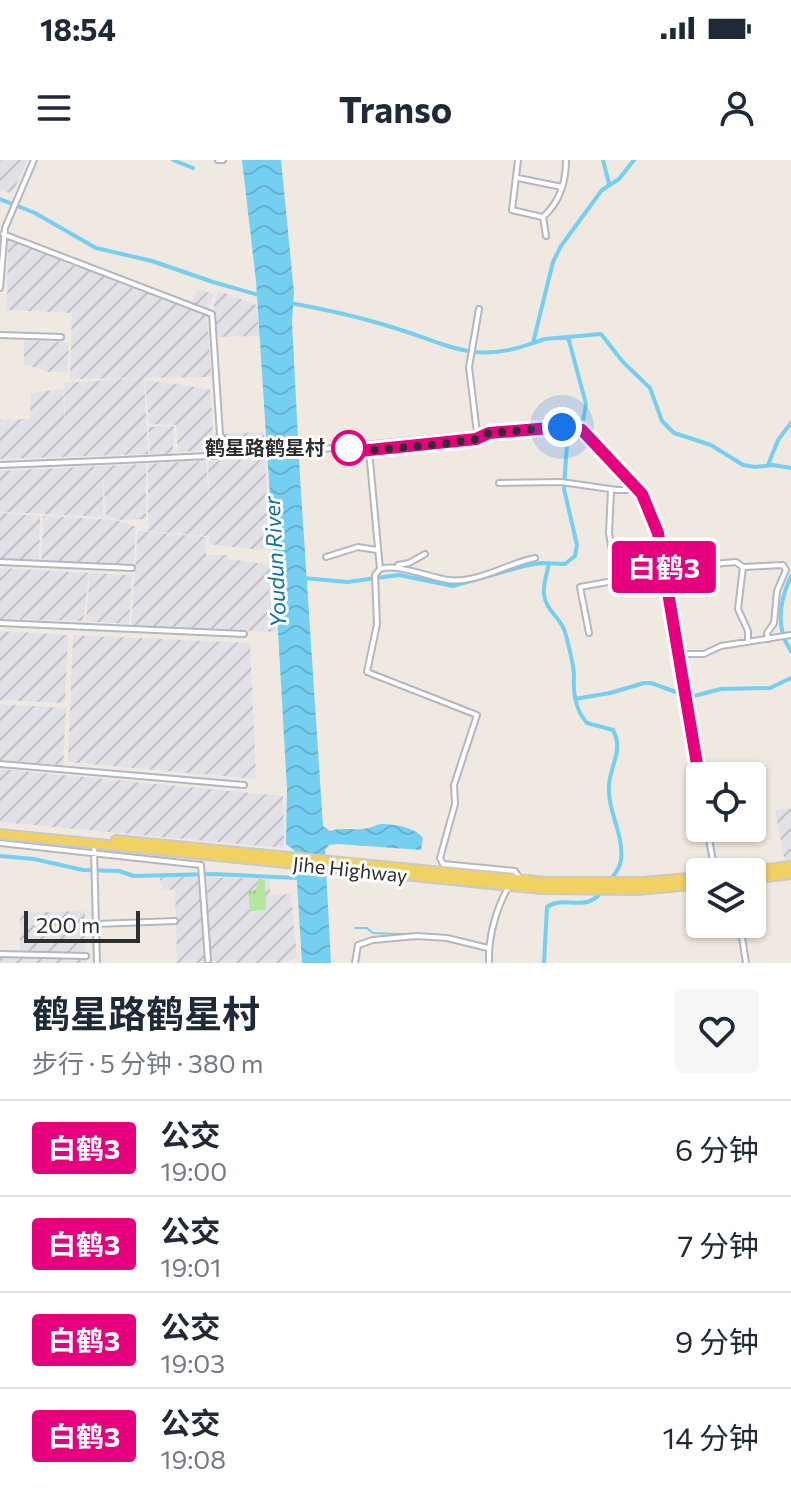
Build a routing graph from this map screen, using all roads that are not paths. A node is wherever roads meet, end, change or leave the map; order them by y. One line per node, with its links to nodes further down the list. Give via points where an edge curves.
1 (34, 160): 7 (street)
2 (518, 160): 4 (street)
3 (566, 160): 5 (street)
4 (518, 178): 5 (street); 6 (street, via 512,210)
5 (562, 187): 6 (street, via 556,204)
6 (543, 217): 9 (street)
7 (2, 227): 8 (street)
8 (3, 234): 10 (street); 17 (street, via 212,314 220,435 225,441)
9 (546, 236)
10 (0, 288)
11 (479, 309): 16 (street, via 469,361)
12 (0, 335): 13 (street)
13 (61, 337)
14 (489, 433): 16 (street); 18 (street, via 476,439); 22 (street, via 582,430)
15 (348, 434): 18 (street, via 350,452)
16 (477, 434): 19 (street, bridge, via 292,452)
17 (246, 441)
18 (369, 451): 23 (street)
19 (0, 465)
20 (499, 483): 21 (street, via 561,482)
21 (611, 490): 22 (street); 33 (street, via 609,533)
22 (639, 490): 32 (street, via 658,533)
23 (377, 551): 25 (street, via 358,547); 31 (street)
24 (425, 554): 28 (street)
25 (326, 557)
26 (535, 558): 28 (street, via 458,580)
27 (0, 562): 30 (street)
28 (396, 566): 31 (street)
29 (743, 567): 32 (street, via 736,562); 38 (street, via 776,564 786,570); 39 (street, via 738,609)
30 (132, 568)
31 (380, 569): 55 (street, via 375,575 377,624 367,672 477,715 454,785 455,804 441,862 515,871)
32 (665, 572): 33 (street); 40 (street)
33 (617, 581): 35 (street, via 580,587)
34 (0, 623): 36 (street)
35 (589, 633)
36 (244, 634)
37 (791, 635): 38 (street)
38 (768, 639): 39 (street)
39 (748, 642): 40 (street, via 704,654)
40 (678, 654): 41 (street)
41 (697, 762)
42 (0, 764): 43 (street)
43 (244, 785)
44 (0, 832): 45 (main road, Jihe Highway)
45 (75, 839): 47 (main road, Jihe Highway); 48 (main road, Jihe Highway)
46 (0, 843): 47 (street)
47 (94, 848): 48 (main road, Jihe Highway); 61 (street); 66 (street, via 201,865)
48 (177, 849): 52 (main road, Jihe Highway)
49 (791, 866): 50 (main road)
50 (766, 869)
51 (791, 874): 53 (main road)
52 (442, 876): 55 (main road, Jihe Highway); 57 (main road, Jihe Highway)
53 (766, 877)
54 (686, 879): 59 (main road, Jihe Highway)
55 (518, 880): 58 (main road, Jihe Highway)
56 (686, 884): 59 (main road, Jihe Highway)
57 (509, 886): 58 (main road, Jihe Highway); 63 (street)
58 (594, 887): 59 (main road, Jihe Highway)
59 (616, 887)
60 (175, 921): 61 (street)
61 (96, 924): 67 (street)
62 (742, 938): 70 (street)
63 (488, 948): 68 (street, via 437,937 380,939 358,945); 69 (street)
64 (0, 954): 65 (street)
65 (86, 956)
66 (208, 960)
67 (97, 963)
68 (355, 963)
69 (489, 963)
70 (746, 963)

